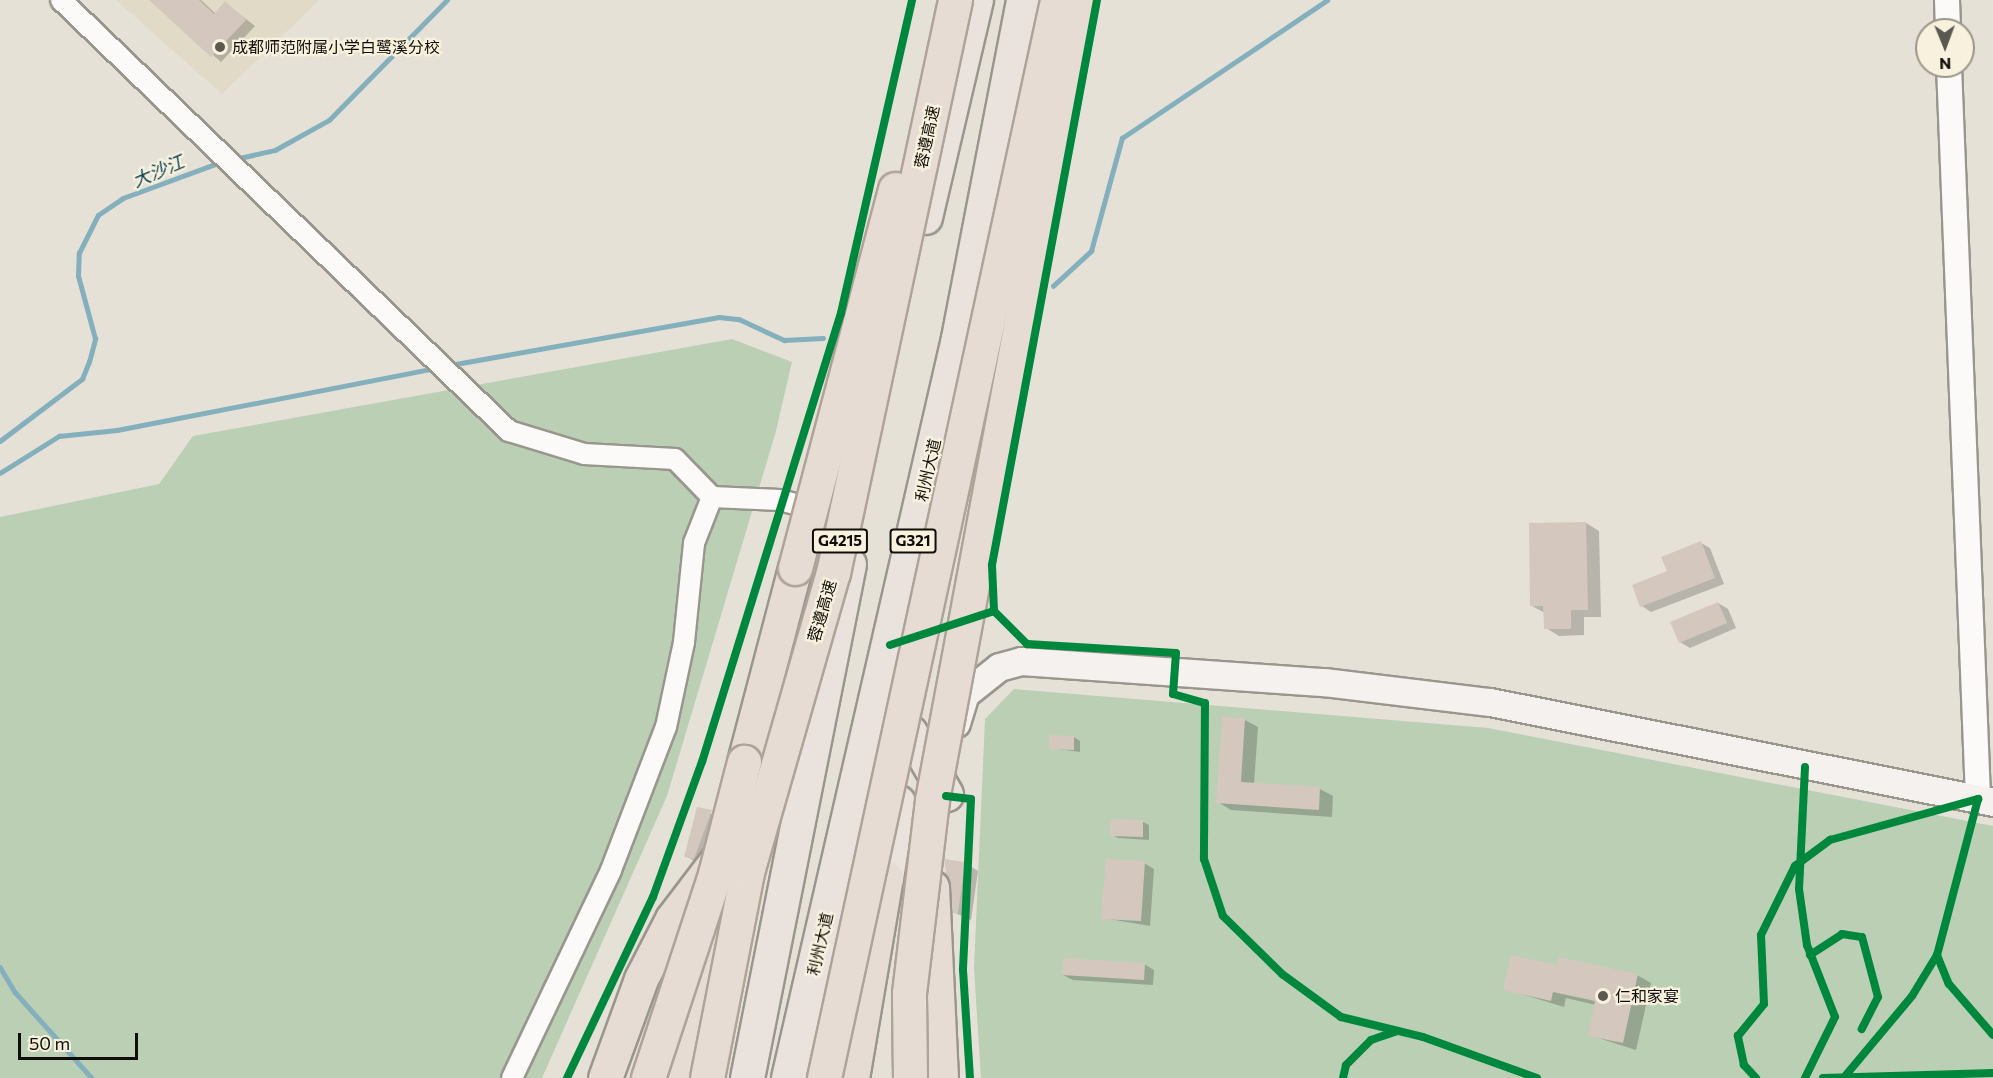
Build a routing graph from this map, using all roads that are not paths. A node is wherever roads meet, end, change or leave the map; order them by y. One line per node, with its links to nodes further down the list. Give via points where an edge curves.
1 (61, 0): 11 (street, via 509,431 584,454 675,459)
2 (948, 0): 22 (highway, bridge, via 926,65 715,874)
3 (955, 0): 24 (highway, 蓉遵高速 / G4215, bridge, via 833,573 747,872)
4 (976, 0): 12 (highway)
5 (1023, 0): 14 (highway, 利州大道 / G321, via 989,190)
6 (1057, 0): 27 (highway, bridge)
7 (1081, 0): 29 (highway, bridge, via 932,800 909,993)
8 (1947, 0): 9 (street)
9 (1948, 18)
10 (1950, 78): 17 (street)
11 (712, 497): 12 (street, via 780,500); 20 (street, via 694,543 684,642 666,727 611,870)
12 (858, 522): 13 (highway)
13 (848, 569): 18 (highway); 25 (highway)
14 (890, 645): 15 (highway); 26 (highway, 利州大道 / G321)
15 (910, 732): 16 (highway); 28 (highway)
16 (946, 796): 17 (main road, via 965,694 999,667 1021,661 1417,691); 19 (main road)
17 (1988, 800)
18 (735, 837): 21 (highway, via 672,919 641,979); 23 (highway)
19 (932, 887): 30 (highway)
20 (512, 1078)
21 (605, 1078)
22 (648, 1078)
23 (682, 1078)
24 (707, 1078)
25 (747, 1078)
26 (788, 1078)
27 (824, 1078)
28 (852, 1078)
29 (910, 1078)
30 (941, 1078)

